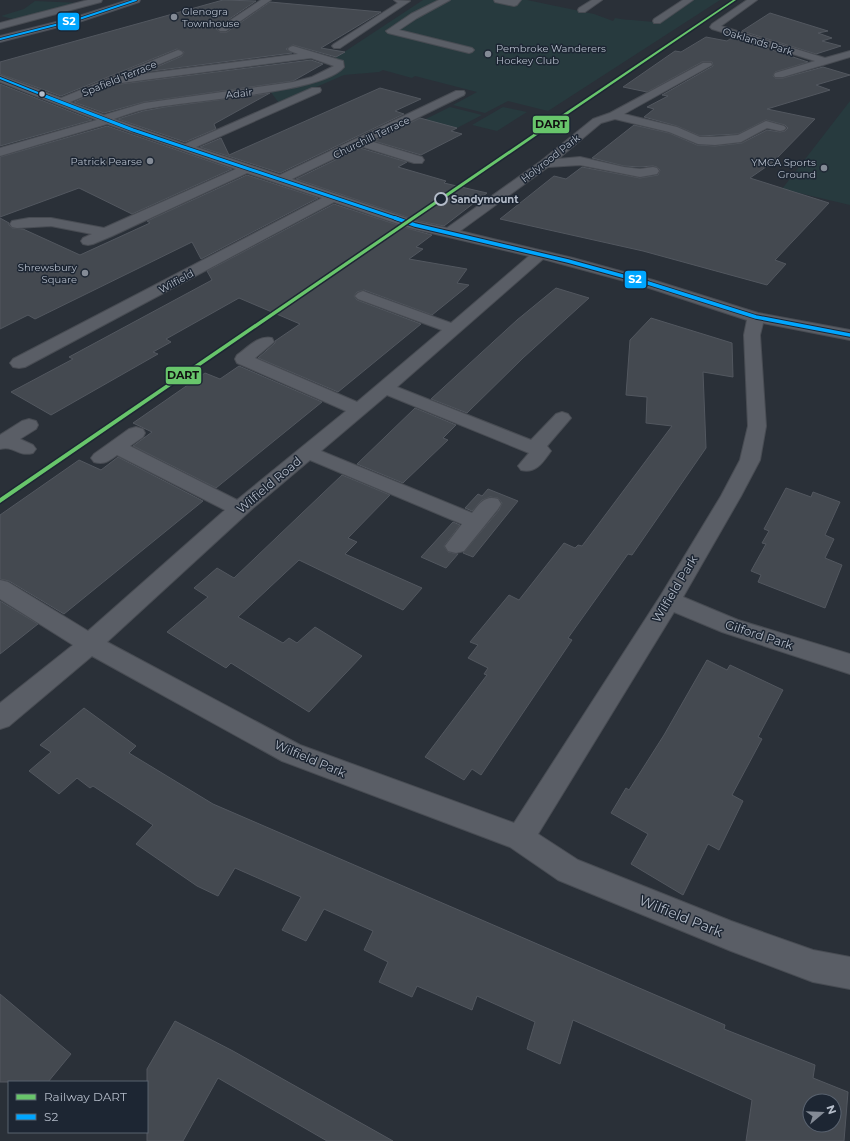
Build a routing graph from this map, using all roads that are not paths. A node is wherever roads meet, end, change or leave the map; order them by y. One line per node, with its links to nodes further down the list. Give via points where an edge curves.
1 (98, 0): 14 (street)
2 (136, 0): 17 (main road, via 79,19)
3 (267, 0): 16 (street)
4 (403, 0): 18 (street)
5 (446, 0): 20 (street, via 391,30)
6 (498, 0): 7 (street, via 514,3)
7 (517, 0)
8 (598, 0): 11 (street)
9 (689, 0): 13 (street)
10 (753, 0): 24 (street, Oaklands Park, via 715,28)
11 (582, 10)
12 (0, 18): 14 (street)
13 (657, 21)
14 (14, 23): 15 (street)
15 (0, 26)
16 (223, 29)
17 (0, 39)
18 (337, 46)
19 (294, 49): 22 (street, Adair)
20 (469, 50)
21 (178, 53): 29 (street, Spafield Terrace)
22 (313, 54): 29 (street, Adair); 35 (street, Adair, via 338,64 339,67 316,79 294,85 144,106)
23 (850, 54): 24 (street, Oaklands Park)
24 (824, 61): 26 (street, Oaklands Park)
25 (707, 65): 33 (street, Holyrood Park)
26 (779, 75)
27 (0, 78): 31 (street)
28 (337, 80): 38 (street)
29 (110, 81): 31 (street, Spafield Terrace)
30 (460, 93): 37 (street, Churchill Terrace)
31 (60, 102): 32 (street)
32 (89, 112): 34 (street); 35 (street)
33 (614, 115): 36 (street, via 673,129 698,140 741,138 766,124); 41 (street, Holyrood Park, via 597,121)
34 (73, 117)
35 (107, 119): 38 (street); 39 (street)
36 (780, 128)
37 (359, 142): 40 (street); 44 (street, Churchill Terrace)
38 (185, 148): 42 (street)
39 (0, 152)
40 (418, 160)
41 (545, 164): 43 (street, via 580,161 624,172); 48 (street, Holyrood Park)
42 (245, 169): 44 (street); 47 (street)
43 (653, 171)
44 (281, 180): 45 (street)
45 (332, 198): 48 (street, via 415,225); 56 (street, Wilfield)
46 (17, 224): 47 (street, via 53,222)
47 (106, 233): 49 (street)
48 (449, 233): 50 (street)
49 (88, 241)
50 (540, 254): 52 (street); 53 (street, Wilfield Road)
51 (363, 296): 53 (street)
52 (756, 317): 54 (street); 72 (street, Wilfield Park, via 752,335 756,426 750,460)
53 (453, 329): 57 (street, Wilfield Road)
54 (850, 335)
55 (266, 342): 58 (street, via 243,359)
56 (19, 363)
57 (385, 388): 58 (street, Wilfield Road); 63 (street)
58 (359, 410): 65 (street, Wilfield Road)
59 (562, 418): 63 (street)
60 (29, 425): 62 (street)
61 (136, 433): 68 (street, via 109,453)
62 (3, 441): 64 (street)
63 (535, 448): 66 (street, via 541,451)
64 (26, 449)
65 (307, 452): 68 (street, Wilfield Road); 69 (street)
66 (528, 466)
67 (491, 504): 69 (street)
68 (239, 509): 73 (street, Wilfield Road)
69 (475, 522): 70 (street)
70 (456, 546)
71 (0, 588): 73 (street, Wilfield Park)
72 (669, 601): 74 (street, Gilford Park, via 730,626); 76 (street, Wilfield Park)
73 (90, 644): 75 (street, Wilfield Road); 76 (street, Wilfield Park, via 291,753)
74 (850, 664)
75 (0, 718)
76 (520, 838): 77 (street, Wilfield Park, via 568,870 813,966)
77 (850, 973)

